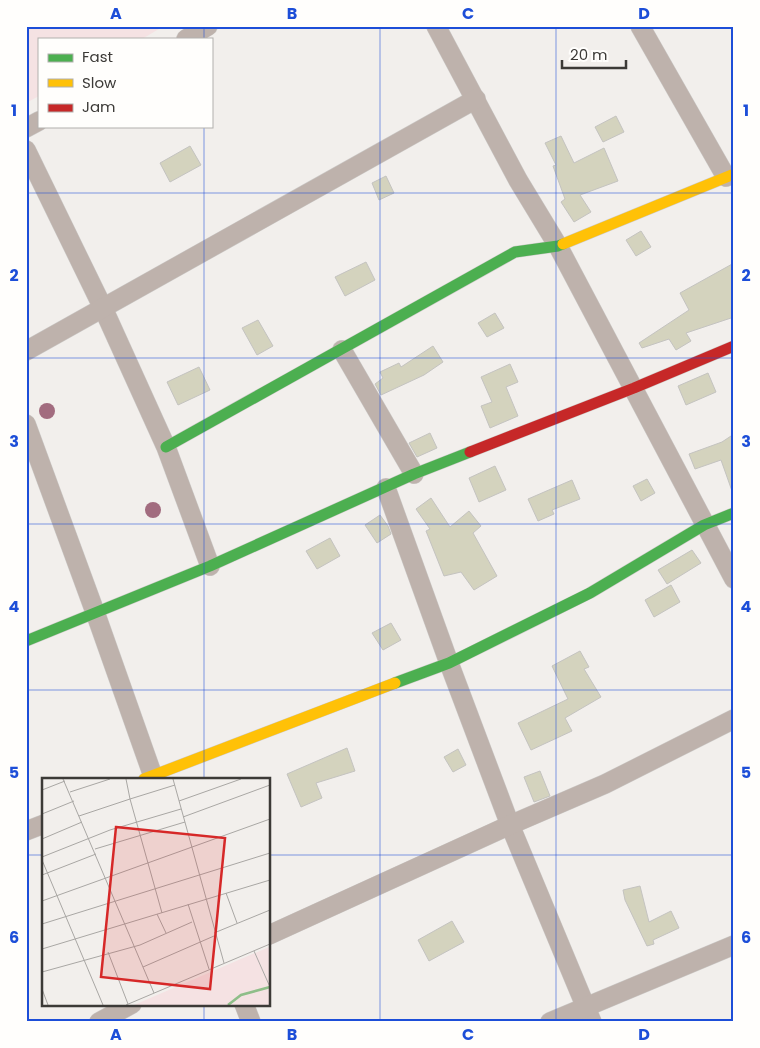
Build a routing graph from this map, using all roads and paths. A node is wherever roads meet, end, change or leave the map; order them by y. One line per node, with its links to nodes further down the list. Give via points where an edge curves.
1 (208, 26): 4 (street)
2 (436, 26): 5 (street)
3 (640, 26): 9 (street)
4 (188, 38)
5 (476, 99): 10 (street, via 518,180); 11 (street)
6 (38, 122): 7 (street)
7 (26, 128)
8 (26, 150): 11 (street)
9 (730, 176): 10 (street)
10 (558, 246): 13 (street, via 515,252); 15 (street)
11 (103, 308): 14 (street); 17 (street)
12 (734, 346): 15 (street)
13 (342, 350): 17 (street); 18 (street)
14 (26, 351)
15 (634, 388): 18 (street); 21 (street)
16 (26, 424): 24 (street)
17 (166, 447): 22 (street)
18 (414, 474): 19 (street)
19 (386, 488): 22 (street); 26 (street)
20 (734, 513): 21 (street)
21 (704, 525): 23 (street); 26 (street, via 590,592)
22 (210, 566): 24 (street)
23 (734, 579)
24 (96, 612): 25 (street); 28 (street)
25 (26, 641)
26 (449, 663): 28 (street); 30 (street)
27 (734, 718): 30 (street, via 605,784)
28 (150, 778)
29 (42, 825): 31 (street)
30 (510, 825): 32 (street); 36 (street)
31 (26, 831)
32 (270, 935)
33 (734, 945): 36 (street)
34 (128, 1006): 37 (street)
35 (245, 1006): 38 (street)
36 (588, 1014): 39 (street)
37 (100, 1022)
38 (251, 1022)
39 (550, 1022)

